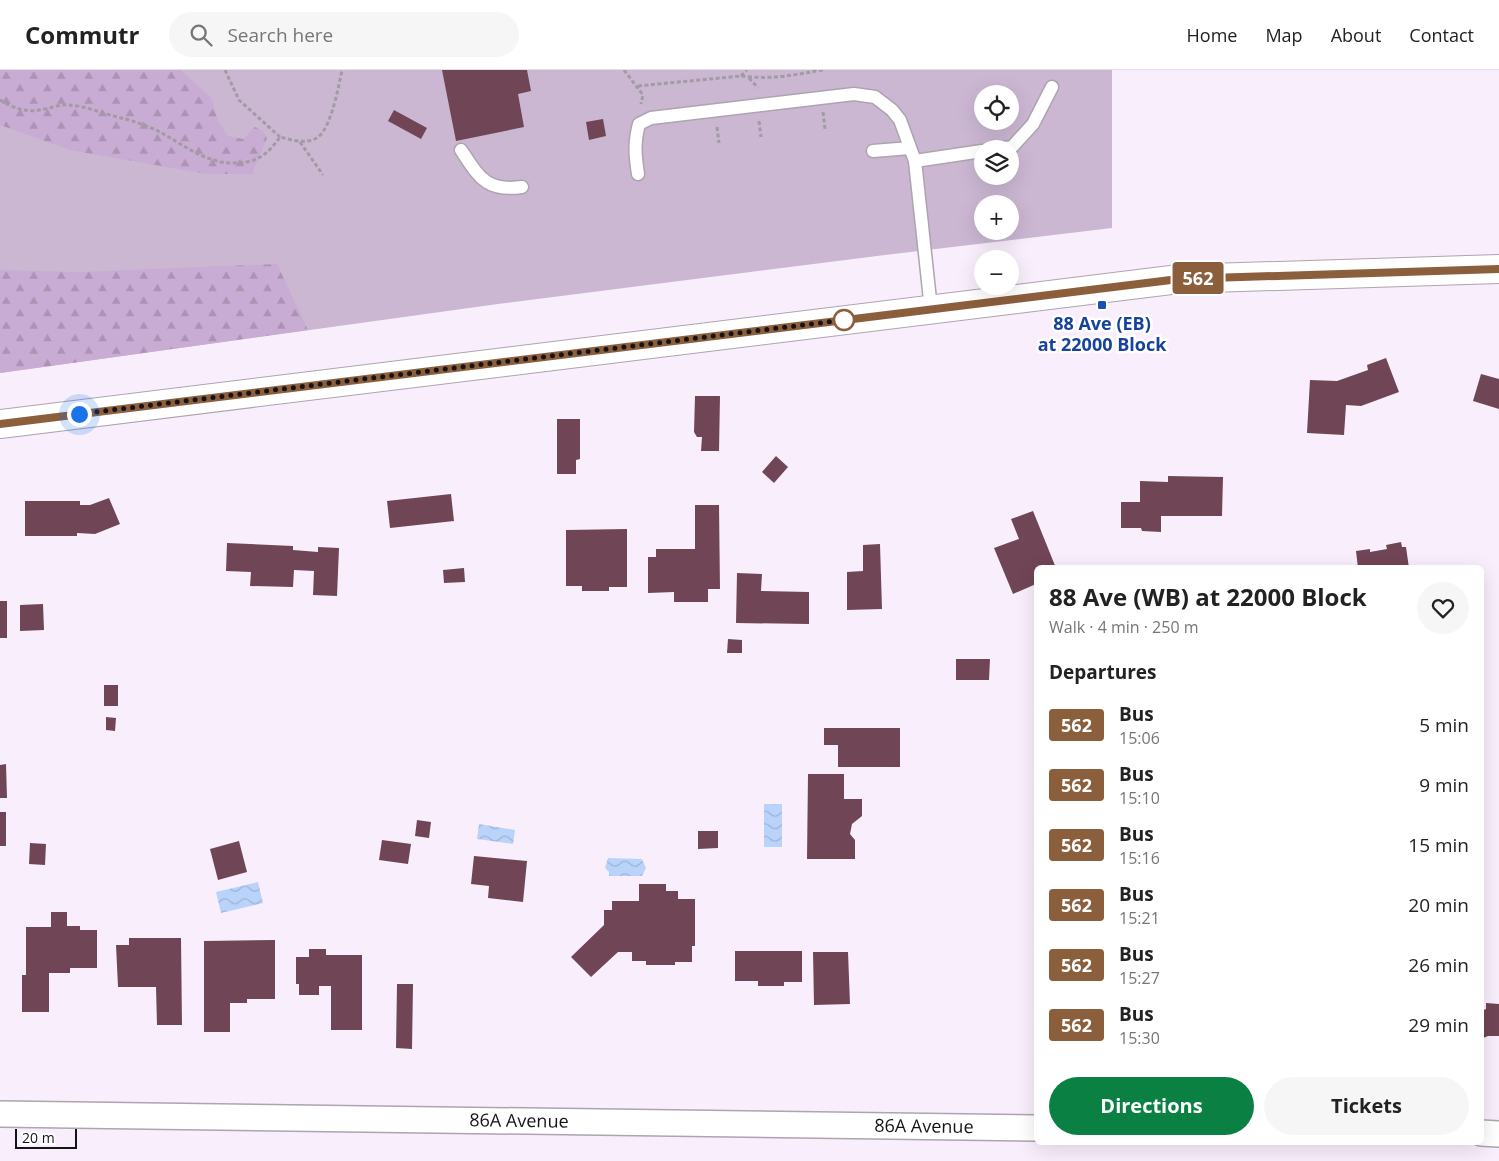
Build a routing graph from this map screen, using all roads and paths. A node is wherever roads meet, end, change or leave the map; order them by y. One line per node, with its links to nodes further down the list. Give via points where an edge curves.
1 (225, 70): 11 (path, via 239,100)
2 (342, 70): 13 (path, via 324,129 318,137)
3 (624, 70): 7 (path)
4 (747, 70): 6 (path)
5 (824, 70): 6 (path, via 757,78)
6 (740, 76): 7 (path)
7 (638, 86): 10 (path, via 643,95 641,106)
8 (1052, 87): 12 (lane, via 1033,124)
9 (0, 100): 11 (path, via 14,108 27,110 69,105 130,120 196,153 228,163 262,157)
10 (651, 118): 14 (lane, via 854,94 875,97 892,110 900,120); 19 (lane, via 639,124 636,136 634,146)
11 (280, 137): 13 (path)
12 (1018, 140)
13 (300, 142): 20 (path)
14 (910, 148): 16 (lane); 18 (lane)
15 (461, 150): 21 (lane, via 476,172 491,186 506,189)
16 (873, 151)
17 (974, 152): 18 (lane)
18 (915, 161): 23 (lane)
19 (638, 174)
20 (323, 175)
21 (522, 187)
22 (1499, 269): 23 (main road, via 1179,279)
23 (931, 309): 24 (main road)
24 (0, 424)
25 (0, 1114): 26 (street, 86A Avenue)
26 (1034, 1128)
27 (1484, 1133): 28 (street)
28 (1499, 1134)

